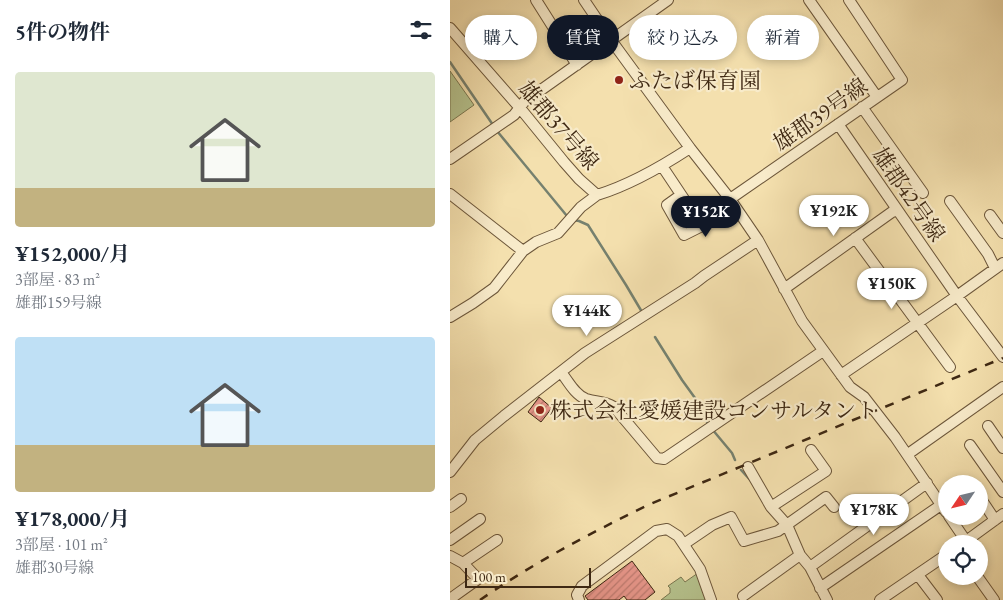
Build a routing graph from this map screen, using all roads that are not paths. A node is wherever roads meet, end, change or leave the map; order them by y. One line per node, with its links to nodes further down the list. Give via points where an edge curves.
1 (536, 0): 11 (street)
2 (584, 0): 6 (street)
3 (667, 0): 8 (street)
4 (809, 0): 12 (street)
5 (849, 0): 12 (street, 雄郡39号線, via 902,80)
6 (594, 15)
7 (450, 28): 14 (street, 雄郡37号線)
8 (619, 34)
9 (619, 51): 16 (street)
10 (584, 60): 11 (street)
11 (578, 64): 14 (street)
12 (877, 97): 13 (street, 雄郡39号線)
13 (862, 107): 15 (street, 雄郡39号線); 19 (street)
14 (520, 108): 17 (street); 21 (street, 雄郡37号線)
15 (838, 124): 23 (street, 雄郡39号線); 25 (street, 雄郡42号線)
16 (690, 148): 18 (street, 雄郡37号線); 23 (street)
17 (450, 159)
18 (662, 166): 21 (street, 雄郡37号線); 22 (street)
19 (923, 193)
20 (450, 194): 30 (street)
21 (596, 195): 30 (street, via 558,233)
22 (682, 195)
23 (730, 199): 29 (street)
24 (950, 201): 31 (street)
25 (897, 210): 28 (street); 33 (street, 雄郡42号線)
26 (990, 216): 27 (street)
27 (1003, 233)
28 (854, 238): 32 (street); 35 (street)
29 (758, 240): 32 (street); 39 (street)
30 (523, 251): 34 (street, via 494,288)
31 (999, 265): 33 (street)
32 (784, 289): 36 (street)
33 (957, 296): 35 (street); 37 (street, 雄郡42号線)
34 (450, 317)
35 (917, 323): 38 (street); 40 (street)
36 (823, 351): 39 (street, via 664,459 657,458 614,407 585,398 575,391); 40 (street)
37 (1003, 357)
38 (950, 367)
39 (561, 372): 48 (street, via 475,440)
40 (841, 375): 46 (street, via 864,397)
41 (1003, 387): 46 (street)
42 (988, 426): 44 (street)
43 (970, 445): 50 (street)
44 (1003, 448)
45 (811, 450): 56 (street, via 826,471)
46 (908, 454): 49 (street)
47 (748, 467): 56 (street)
48 (450, 472)
49 (927, 483): 52 (street); 68 (street)
50 (1003, 492)
51 (461, 499): 55 (street)
52 (938, 499)
53 (834, 506): 60 (street, via 826,497)
54 (988, 506): 59 (street)
55 (450, 507)
56 (771, 507): 60 (street)
57 (938, 512): 71 (street)
58 (480, 519): 62 (street)
59 (1000, 519): 61 (street)
60 (786, 525): 64 (street, via 778,531 744,541 730,517); 65 (street)
61 (975, 535)
62 (450, 540)
63 (497, 540): 66 (street)
64 (684, 544): 74 (street, via 667,529 656,531 582,586 577,595); 75 (street, via 700,569)
65 (800, 555): 68 (street); 72 (street)
66 (454, 560): 73 (street, via 478,579)
67 (938, 561): 69 (street)
68 (810, 567): 71 (street)
69 (918, 575): 77 (street); 78 (street)
70 (983, 585): 79 (street)
71 (820, 588): 76 (street)
72 (743, 596)
73 (450, 599)
74 (579, 600)
75 (710, 600)
76 (827, 600)
77 (880, 600)
78 (936, 600)
79 (994, 600)

